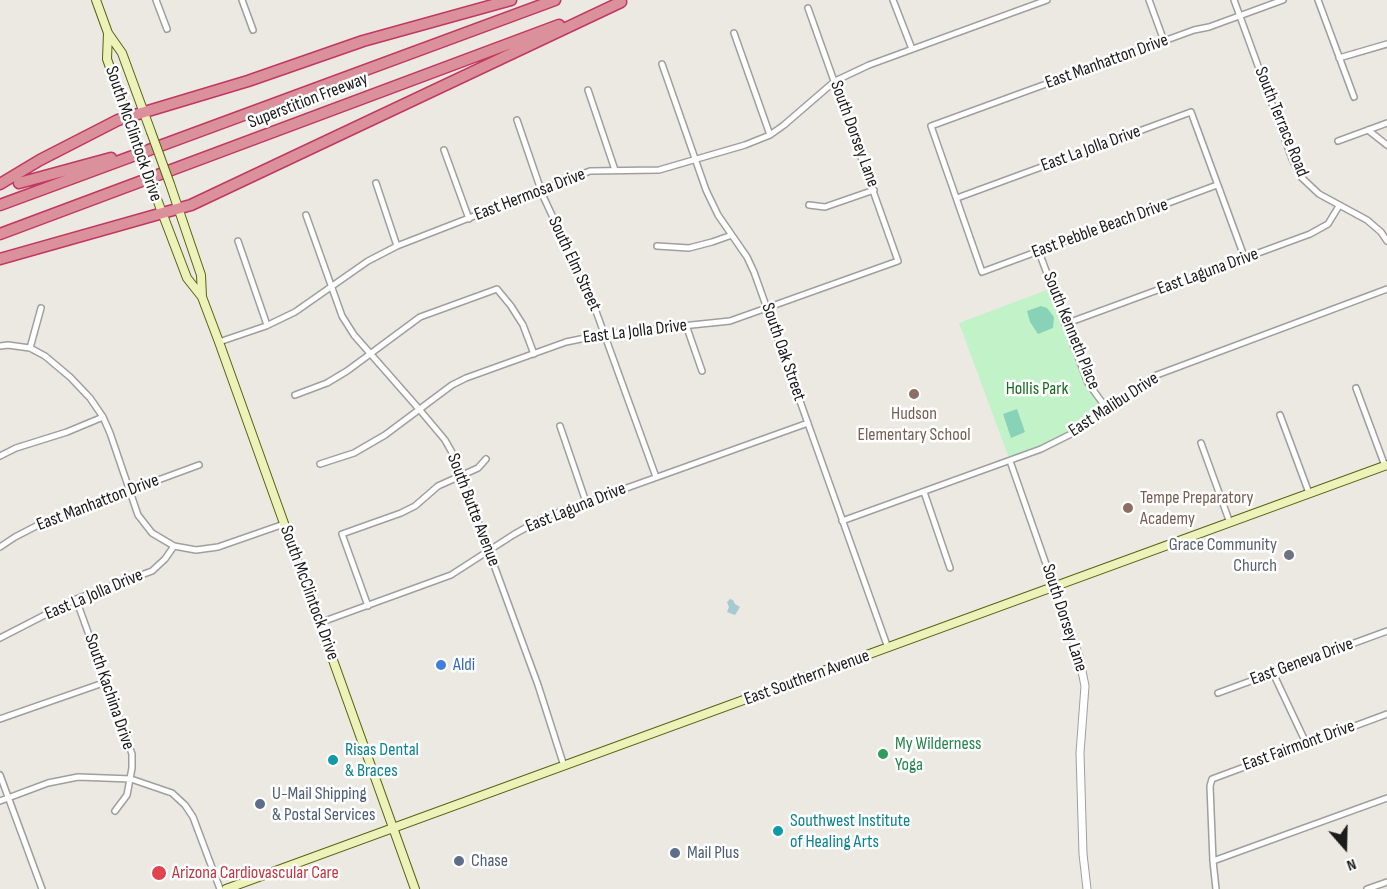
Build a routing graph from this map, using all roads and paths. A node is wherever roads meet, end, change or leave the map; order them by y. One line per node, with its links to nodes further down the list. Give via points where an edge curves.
1 (96, 0): 17 (main road, South McClintock Drive)
2 (156, 0): 15 (street)
3 (242, 0): 16 (street)
4 (511, 0): 27 (highway, via 363,41)
5 (555, 0): 28 (highway, Superstition Freeway)
6 (893, 0): 21 (street)
7 (1047, 0): 21 (street, East Hermosa Drive)
8 (1149, 0): 19 (street)
9 (1234, 0): 14 (street, South Terrace Road)
10 (1283, 0): 14 (street, East Manhatton Drive)
11 (1318, 0): 22 (street)
12 (624, 1): 49 (highway); 53 (highway, Superstition Freeway)
13 (808, 8): 24 (street, South Dorsey Lane)
14 (1240, 16): 19 (street, East Manhatton Drive); 48 (street, South Terrace Road, via 1292,159 1307,185)
15 (166, 29)
16 (253, 30)
17 (108, 33): 27 (main road, South McClintock Drive, via 122,53); 29 (main road, South McClintock Drive, via 107,58)
18 (734, 33): 33 (street)
19 (1164, 41): 45 (street, East Manhatton Drive, via 931,126)
20 (1387, 44): 22 (street)
21 (912, 49): 24 (street, East Hermosa Drive)
22 (1339, 58): 26 (street)
23 (662, 64): 37 (street, South Oak Street)
24 (835, 81): 33 (street, East Hermosa Drive); 44 (street, South Dorsey Lane)
25 (588, 90): 38 (street)
26 (1354, 97)
27 (144, 113): 29 (highway); 49 (main road, South McClintock Drive, bridge)
28 (249, 115): 39 (highway); 46 (highway, Superstition Freeway)
29 (127, 118): 41 (highway); 50 (main road, South McClintock Drive, bridge)
30 (517, 120): 43 (street, South Elm Street)
31 (1387, 123): 32 (street)
32 (1368, 130): 34 (street); 35 (street)
33 (770, 135): 37 (street, East Hermosa Drive)
34 (1338, 141)
35 (1387, 145)
36 (444, 150): 52 (street)
37 (695, 161): 38 (street, East Hermosa Drive, via 659,170); 54 (street, South Oak Street, via 718,215)
38 (615, 170): 43 (street, East Hermosa Drive, via 590,171)
39 (19, 183)
40 (376, 183): 57 (street)
41 (0, 184)
42 (1217, 185): 45 (street, East La Jolla Drive, via 1191,112); 59 (street, East Pebble Beach Drive); 60 (street)
43 (540, 189): 52 (street, East Hermosa Drive); 71 (street, South Elm Street)
44 (874, 190): 47 (street, via 825,207); 62 (street, South Dorsey Lane)
45 (957, 198): 59 (street, East Pebble Beach Drive, via 982,272)
46 (0, 205)
47 (809, 205)
48 (1339, 206): 56 (street, South Terrace Road, via 1366,220); 60 (street, East Laguna Drive, via 1328,224 1319,230)
49 (178, 209): 50 (highway); 65 (main road, South McClintock Drive, via 201,275)
50 (162, 214): 61 (highway); 65 (main road, South McClintock Drive, via 187,278)
51 (306, 215): 63 (street, South Butte Avenue)
52 (469, 219): 57 (street, East Hermosa Drive)
53 (0, 234)
54 (732, 235): 58 (street, via 689,248); 67 (street, South Oak Street, via 751,265)
55 (238, 241): 69 (street)
56 (1387, 241)
57 (397, 246): 63 (street, East Hermosa Drive)
58 (657, 246)
59 (1039, 252): 68 (street, South Kenneth Place)
60 (1245, 259): 68 (street, East Laguna Drive)
61 (0, 260)
62 (898, 261): 67 (street, East La Jolla Drive)
63 (331, 287): 69 (street, East Hermosa Drive, via 295,312); 75 (street, South Butte Avenue, via 342,316)
64 (1387, 289): 81 (street, East Malibu Drive, via 1154,376)
65 (202, 297): 72 (main road, South McClintock Drive)
66 (41, 308): 74 (street)
67 (767, 309): 70 (street, East La Jolla Drive, via 730,321); 84 (street, South Oak Street)
68 (1065, 324): 81 (street, South Kenneth Place, via 1088,383)
69 (267, 325): 72 (street, East Hermosa Drive)
70 (686, 325): 71 (street, East La Jolla Drive); 77 (street)
71 (605, 334): 76 (street, East La Jolla Drive); 94 (street, South Elm Street)
72 (219, 342): 101 (main road, South McClintock Drive)
73 (0, 346): 74 (street)
74 (30, 348): 83 (street, via 70,377)
75 (369, 354): 76 (street, via 420,317 498,289 523,325); 79 (street, via 327,383); 80 (street, South Butte Avenue)
76 (534, 354): 80 (street, East La Jolla Drive, via 466,378)
77 (702, 371)
78 (1356, 388): 92 (street)
79 (295, 395)
80 (419, 409): 90 (street, East La Jolla Drive, via 354,453); 93 (street, South Butte Avenue, via 445,440)
81 (1107, 409): 89 (street, East Malibu Drive, via 1071,434)
82 (1280, 415): 97 (street)
83 (103, 417): 87 (street); 95 (street)
84 (808, 423): 94 (street, East Laguna Drive); 99 (street, South Oak Street)
85 (560, 426): 98 (street)
86 (1201, 443): 100 (street)
87 (0, 456)
88 (486, 459): 93 (street, via 478,468)
89 (1010, 461): 96 (street, East Malibu Drive); 106 (street, South Dorsey Lane)
90 (320, 464)
91 (199, 465): 95 (street, East Manhatton Drive)
92 (1386, 466): 97 (main road, East Southern Avenue)
93 (462, 474): 104 (street, South Butte Avenue); 108 (street, via 438,486 415,506 342,534)
94 (656, 477): 98 (street, East Laguna Drive)
95 (130, 490): 102 (street, via 145,526); 103 (street, East Manhatton Drive, via 44,522)
96 (924, 492): 99 (street, East Malibu Drive); 105 (street)
97 (1309, 494): 100 (main road, East Southern Avenue)
98 (586, 502): 104 (street, East Laguna Drive, via 543,519)
99 (842, 521): 112 (street, South Oak Street)
100 (1230, 523): 106 (main road, East Southern Avenue)
101 (284, 524): 102 (street, via 218,547 196,550); 109 (main road, South McClintock Drive)
102 (174, 546): 107 (street, East La Jolla Drive, via 152,571)
103 (0, 547)
104 (490, 551): 108 (street, East Laguna Drive, via 451,575); 119 (street, South Butte Avenue)
105 (950, 568)
106 (1054, 587): 112 (main road, East Southern Avenue); 133 (street, South Dorsey Lane, via 1084,682 1080,753)
107 (76, 599): 111 (street, East La Jolla Drive); 114 (street, South Kachina Drive)
108 (368, 606): 109 (street, East Laguna Drive)
109 (319, 623): 126 (main road, South McClintock Drive)
110 (1387, 631): 113 (street, East Geneva Drive)
111 (0, 638)
112 (888, 648): 119 (main road, East Southern Avenue)
113 (1273, 673): 115 (street, East Geneva Drive); 118 (street)
114 (106, 682): 117 (street); 121 (street, South Kachina Drive, via 132,754)
115 (1218, 693)
116 (1387, 714): 118 (street, East Fairmont Drive)
117 (0, 719)
118 (1306, 743): 127 (street, East Fairmont Drive, via 1212,779)
119 (564, 766): 126 (main road, East Southern Avenue)
120 (0, 775): 122 (street)
121 (131, 779): 122 (street, via 78,777); 125 (street, via 127,795); 130 (street, via 172,793 185,805)
122 (8, 798): 124 (street); 129 (street)
123 (1387, 798): 127 (street)
124 (0, 801)
125 (115, 811)
126 (392, 827): 131 (main road, East Southern Avenue); 132 (main road, South McClintock Drive)
127 (1213, 861): 134 (street)
128 (1387, 882): 135 (street)
129 (42, 889)
130 (220, 889)
131 (226, 889)
132 (415, 889)
133 (1087, 889)
134 (1216, 889)
135 (1367, 889)

